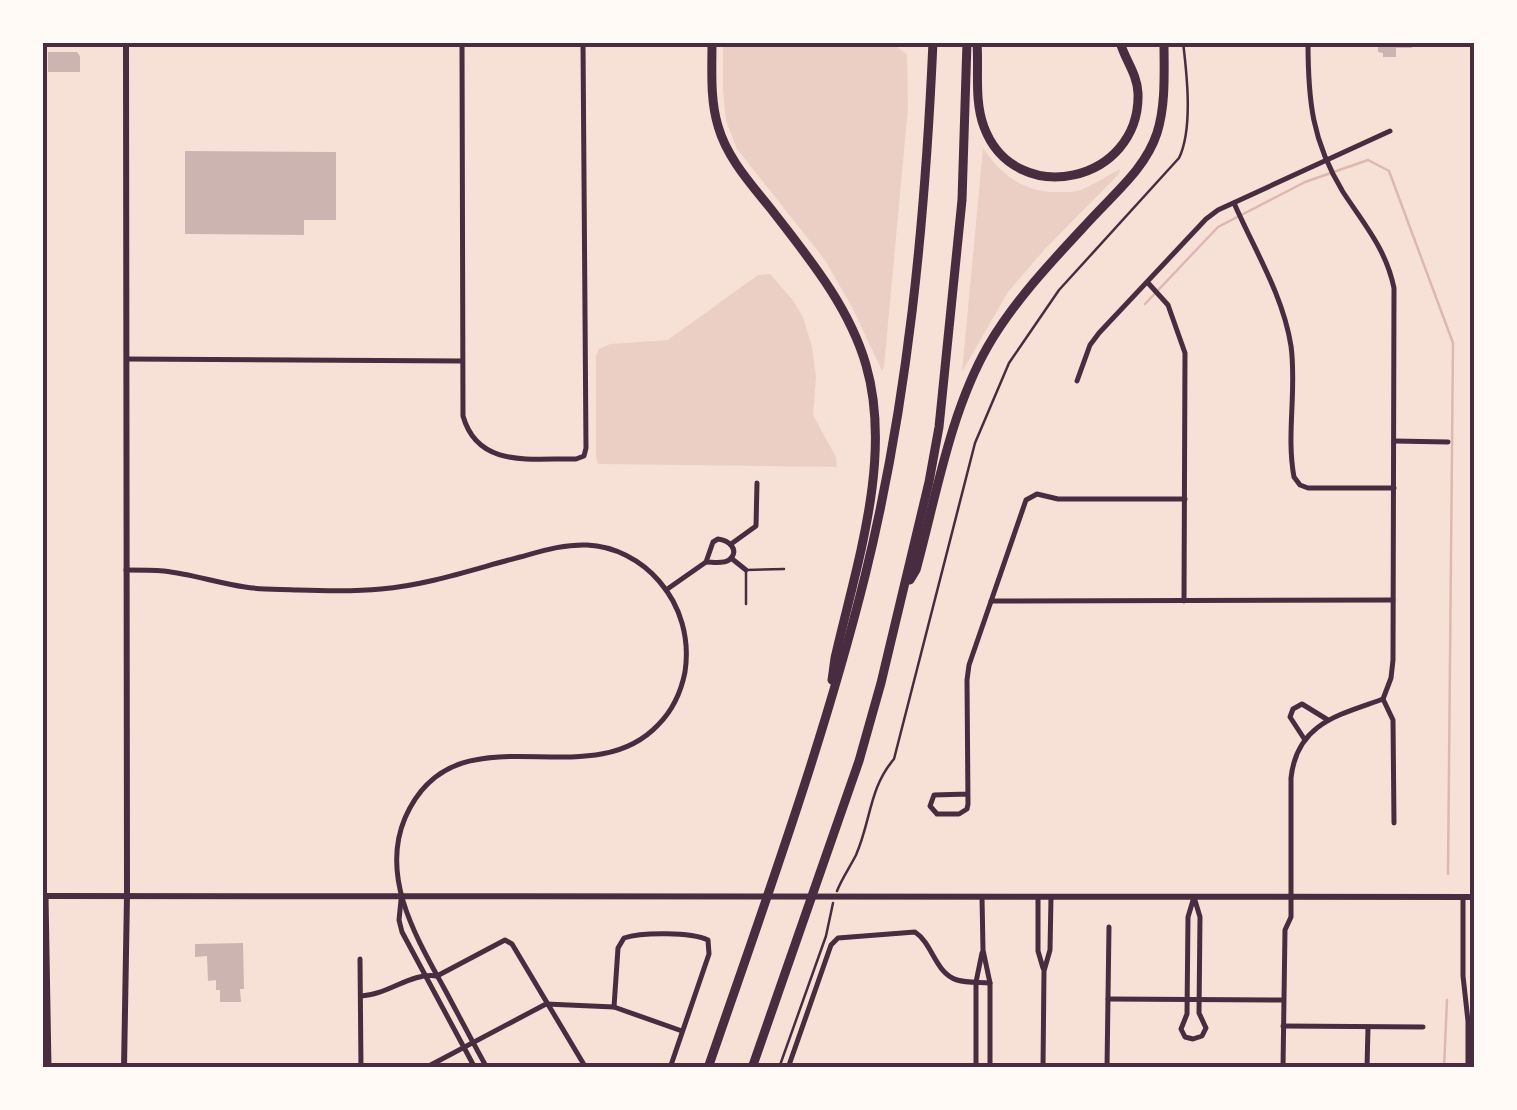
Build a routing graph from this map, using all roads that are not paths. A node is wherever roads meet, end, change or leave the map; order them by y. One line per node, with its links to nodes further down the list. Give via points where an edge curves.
1 (126, 42): 15 (street)
2 (462, 42): 16 (street)
3 (583, 42): 16 (street, via 584,456 505,457 481,446 464,416)
4 (712, 42): 36 (highway, via 714,105 725,146 841,307 867,367 875,472)
5 (933, 42): 36 (highway, via 918,258 898,413 866,574)
6 (967, 42): 30 (highway, via 962,200 939,427)
7 (977, 42): 8 (highway, via 978,104 990,138 1021,168 1059,177 1098,167 1131,130 1136,84)
8 (1120, 42)
9 (1164, 42): 30 (highway, via 1154,142 1022,296 989,345 960,407 916,570)
10 (1308, 42): 12 (street, via 1309,100)
11 (1390, 131): 12 (street)
12 (1328, 160): 13 (street); 18 (street, via 1391,274)
13 (1234, 202): 14 (street, via 1206,220); 21 (street, via 1288,331 1294,478 1308,488)
14 (1148, 284): 17 (street, via 1090,345); 22 (street, via 1168,305 1185,353)
15 (126, 359): 16 (street); 26 (street)
16 (462, 360)
17 (1077, 381)
18 (1394, 441): 19 (street); 21 (street)
19 (1448, 442)
20 (756, 482): 23 (street, via 756,526)
21 (1394, 488): 31 (street)
22 (1185, 499): 32 (street, via 1030,496); 33 (street)
23 (731, 544): 24 (street); 25 (street, via 716,540)
24 (731, 558): 25 (street); 27 (street)
25 (706, 562): 29 (street)
26 (126, 570): 29 (street, via 253,588 360,591 587,545 632,558); 42 (street)
27 (746, 570): 28 (lane); 34 (lane)
28 (784, 570)
29 (666, 590): 43 (street, via 682,623 686,665 677,698 660,722 608,754 480,758 440,775 409,810 400,835)
30 (902, 596): 85 (highway, via 859,760)
31 (1394, 600): 33 (street); 35 (street, via 1392,670)
32 (991, 601): 33 (street); 39 (street, via 968,672)
33 (1184, 601)
34 (746, 604)
35 (1383, 699): 37 (street); 40 (street, via 1392,720)
36 (828, 713): 84 (highway)
37 (1328, 720): 38 (street); 38 (street, via 1302,704 1293,708 1290,718)
38 (1305, 740): 48 (street, via 1291,778)
39 (968, 794): 39 (street, via 963,813 937,814 930,804 934,795)
40 (1394, 822)
41 (44, 896): 42 (street); 76 (street)
42 (126, 896): 43 (street); 77 (street)
43 (402, 897): 44 (street); 57 (street, via 399,923); 58 (street)
44 (982, 897): 45 (street); 52 (street)
45 (1038, 897): 46 (street); 56 (street)
46 (1050, 897): 47 (street); 56 (street)
47 (1194, 897): 48 (street); 53 (street); 54 (street)
48 (1291, 897): 49 (street); 65 (street)
49 (1463, 897): 50 (street); 93 (street)
50 (1474, 897)
51 (1109, 927): 62 (street)
52 (983, 950): 59 (street); 60 (street)
53 (1188, 952): 54 (street); 63 (street)
54 (1200, 952): 64 (street)
55 (360, 958): 61 (street)
56 (1044, 971): 89 (street)
57 (425, 974): 58 (street); 61 (street); 73 (street)
58 (437, 976): 66 (street, via 504,940); 72 (street)
59 (976, 982): 60 (street); 74 (street); 86 (street, via 948,976 915,932 838,938)
60 (990, 983): 75 (street)
61 (361, 996): 78 (street)
62 (1108, 999): 63 (street); 90 (street)
63 (1187, 999): 64 (street); 64 (street, via 1181,1028 1193,1040 1206,1028)
64 (1199, 999): 65 (street)
65 (1283, 1000): 68 (street)
66 (546, 1004): 67 (street); 72 (street); 82 (street)
67 (614, 1007): 71 (street); 71 (street, via 624,938 704,937 709,954)
68 (1283, 1026): 69 (street); 91 (street)
69 (1368, 1026): 70 (street); 92 (street)
70 (1424, 1027)
71 (683, 1031): 83 (street)
72 (472, 1042): 73 (street); 81 (street)
73 (464, 1046): 79 (street); 80 (street)
74 (976, 1052): 75 (street); 87 (street)
75 (989, 1053): 88 (street)
76 (50, 1068)
77 (124, 1068)
78 (361, 1068)
79 (424, 1068)
80 (476, 1068)
81 (486, 1068)
82 (586, 1068)
83 (670, 1068)
84 (708, 1068)
85 (752, 1068)
86 (788, 1068)
87 (976, 1068)
88 (990, 1068)
89 (1043, 1068)
90 (1107, 1068)
91 (1283, 1068)
92 (1368, 1068)
93 (1468, 1068)

